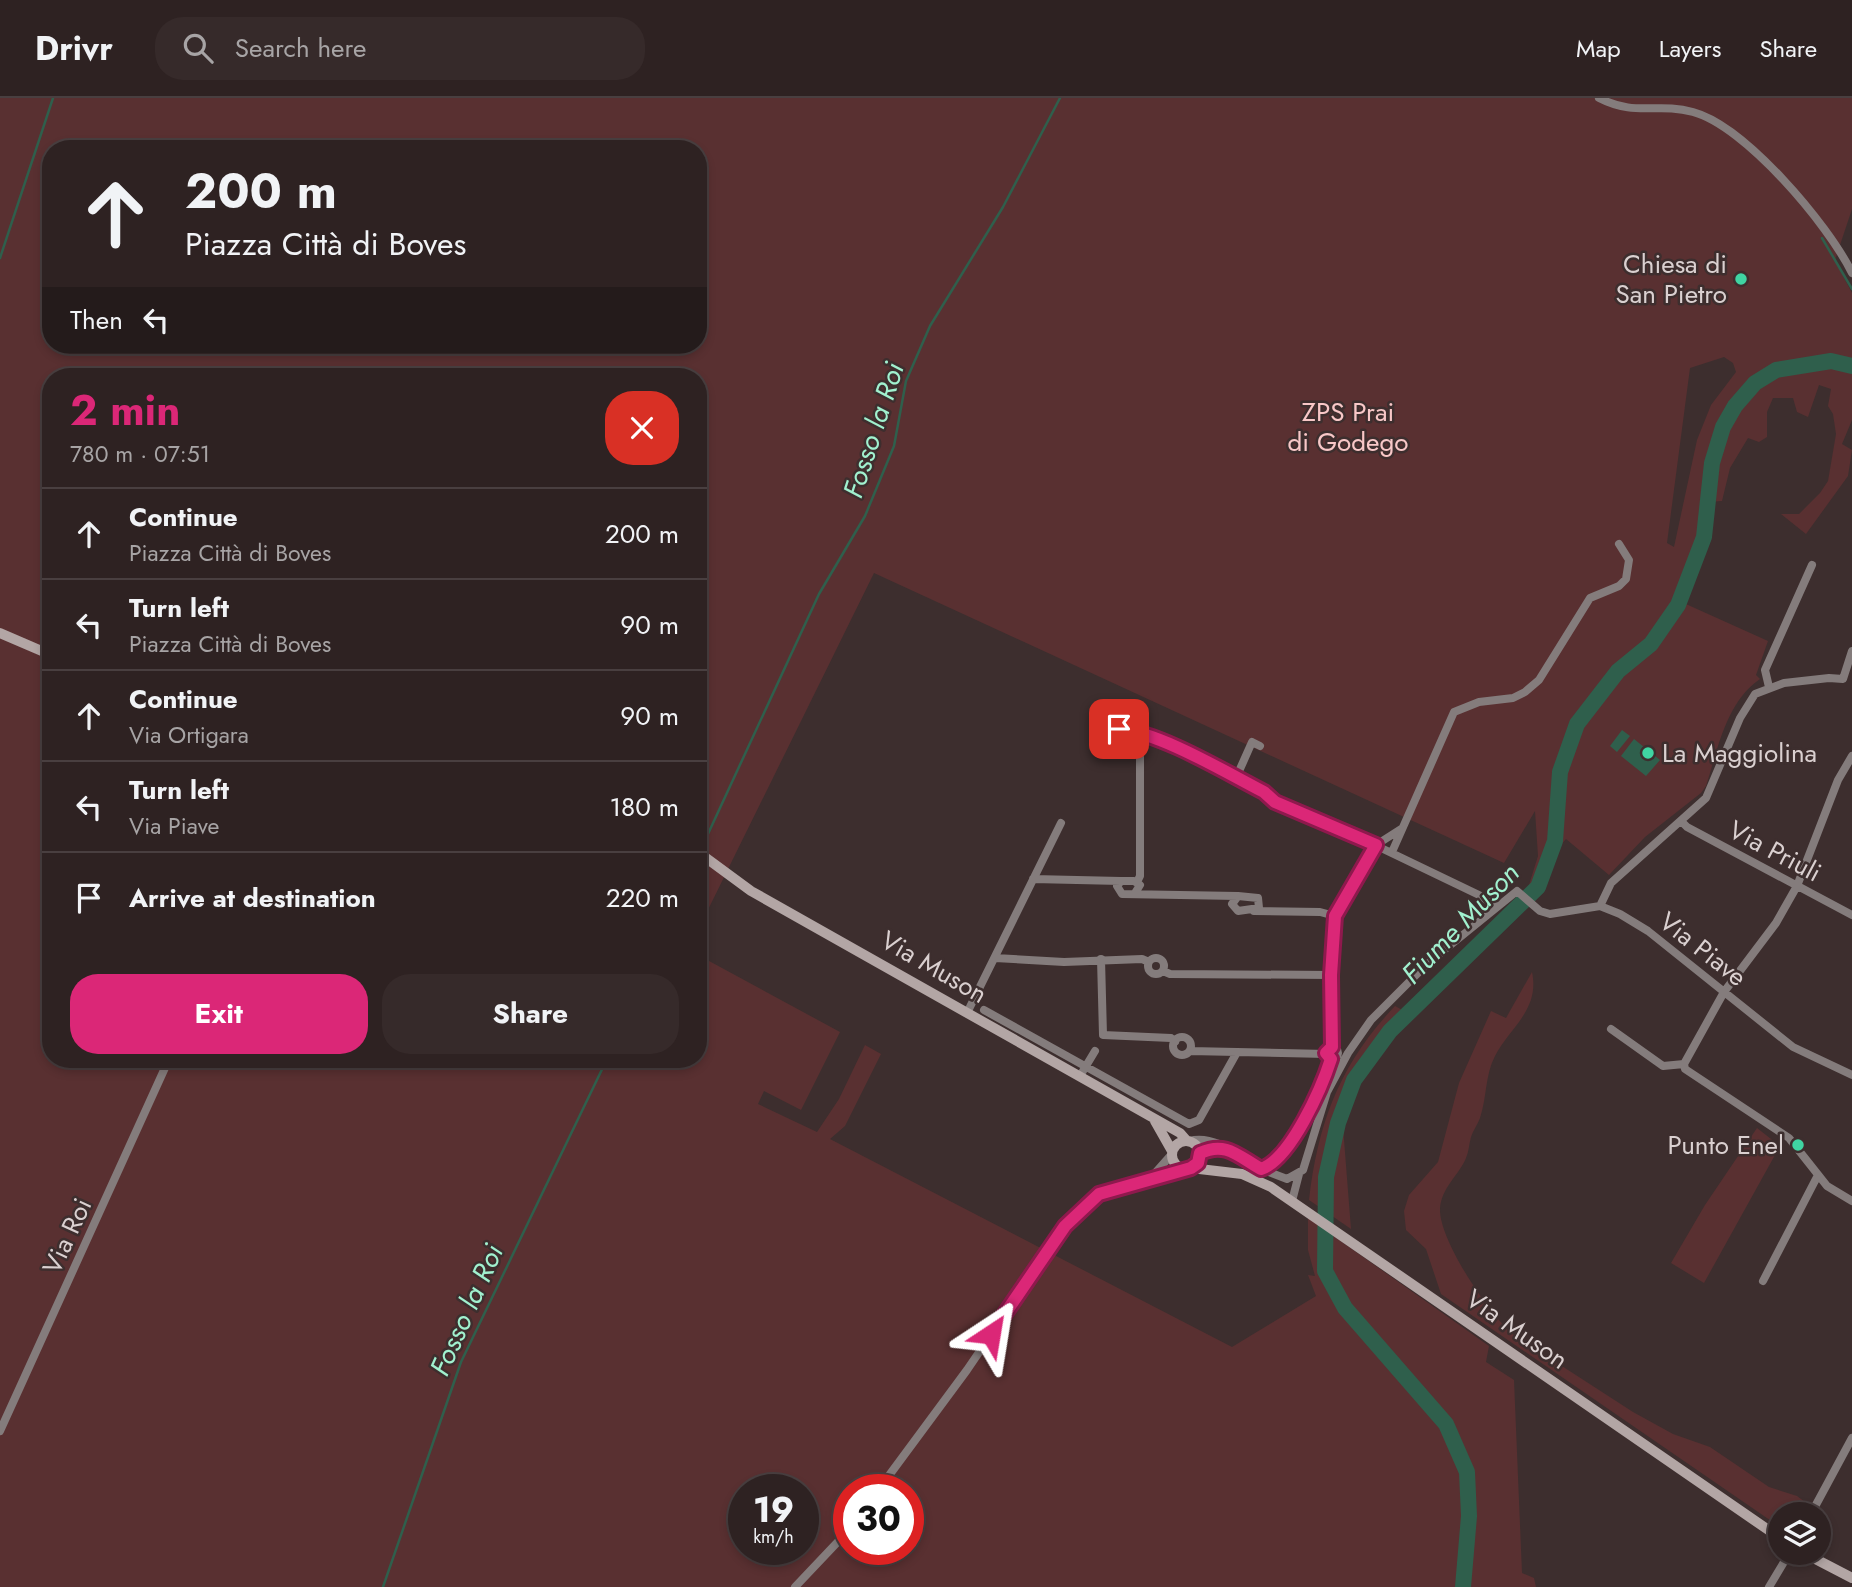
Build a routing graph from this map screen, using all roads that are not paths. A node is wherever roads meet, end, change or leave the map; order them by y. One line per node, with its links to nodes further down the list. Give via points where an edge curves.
1 (1599, 98): 2 (street, via 1620,109 1689,111 1714,121 1776,171 1826,230)
2 (1852, 273)
3 (1619, 544): 17 (street, via 1629,560 1626,579 1590,598 1539,680 1513,698 1479,702 1454,712)
4 (1812, 565): 9 (street, via 1765,670)
5 (0, 633): 6 (main road)
6 (42, 651)
7 (1852, 651): 8 (street)
8 (1848, 680): 9 (street, via 1829,678)
9 (1769, 687): 15 (street, via 1747,704 1710,791)
10 (1119, 729): 14 (street, via 1137,731)
11 (1260, 746): 14 (street, via 1252,742)
12 (1852, 756): 22 (street, via 1838,780)
13 (1140, 757): 23 (street)
14 (1236, 778): 18 (street, via 1275,802)
15 (1681, 821): 22 (street, Via Priuli); 28 (street, via 1611,883)
16 (1061, 823): 21 (street)
17 (1401, 828): 18 (street); 19 (street)
18 (1376, 845): 19 (street); 31 (street)
19 (1392, 852): 27 (street)
20 (707, 859): 37 (main road, Via Muson, via 751,891)
21 (1033, 879): 23 (street, via 1105,879 1119,884 1122,894); 32 (street)
22 (1797, 886): 30 (street, Via Priuli); 35 (street, via 1776,923)
23 (1140, 890): 24 (street)
24 (1224, 896): 25 (street); 26 (street)
25 (1238, 896): 26 (street); 29 (street, via 1254,896)
26 (1231, 904): 29 (street, via 1238,911)
27 (1495, 906): 28 (street, via 1509,894 1521,892 1550,914); 55 (street, via 1395,993 1361,1033 1327,1092)
28 (1600, 906): 35 (street, Via Piave, via 1648,931)
29 (1257, 908): 31 (street)
30 (1852, 915)
31 (1335, 916): 34 (street)
32 (995, 958): 33 (street); 37 (street)
33 (1101, 959): 34 (street, via 1149,962 1158,958 1165,965 1163,971 1170,974); 40 (street)
34 (1331, 975): 41 (street)
35 (1724, 992): 43 (street); 46 (street, Via Piave, via 1793,1047)
36 (984, 1010): 38 (street)
37 (967, 1013): 38 (main road, Via Muson)
38 (1007, 1029): 45 (main road, Via Muson)
39 (1611, 1029): 43 (street, via 1663,1066)
40 (1105, 1036): 42 (street, via 1171,1038 1179,1054); 45 (street)
41 (1330, 1053): 42 (street); 53 (street, via 1322,1086 1287,1147 1276,1161)
42 (1236, 1054): 45 (street, via 1196,1123 1189,1124)
43 (1684, 1064): 56 (street, via 1685,1069 1789,1138)
44 (165, 1068): 61 (street, Via Roi)
45 (1083, 1071): 47 (main road, Via Muson)
46 (1852, 1075)
47 (1150, 1116): 48 (main road, Via Muson); 50 (main road, Via Muson)
48 (1188, 1141): 49 (street, via 1215,1141); 50 (main road, via 1178,1143); 51 (main road, Via Muson)
49 (1224, 1148): 51 (street, via 1213,1147); 53 (street)
50 (1172, 1152): 52 (main road, Via Muson, via 1175,1164); 57 (street)
51 (1200, 1154): 52 (main road); 54 (main road, Via Muson)
52 (1187, 1168): 54 (main road, Via Muson); 57 (street)
53 (1261, 1169): 55 (street, via 1283,1179)
54 (1223, 1170): 58 (main road, Via Muson, via 1255,1178)
55 (1299, 1174): 58 (street)
56 (1818, 1175): 59 (street); 60 (street)
57 (1150, 1181): 63 (street, via 1099,1194 1065,1226)
58 (1292, 1201): 65 (main road, Via Muson)
59 (1852, 1201)
60 (1763, 1281)
61 (0, 1431)
62 (1852, 1438): 64 (street)
63 (890, 1474)
64 (1817, 1502)
65 (1768, 1530)
66 (833, 1548): 70 (street)
67 (1782, 1565): 71 (street)
68 (1827, 1565): 69 (main road)
69 (1852, 1578)
70 (795, 1587)
71 (1769, 1587)

